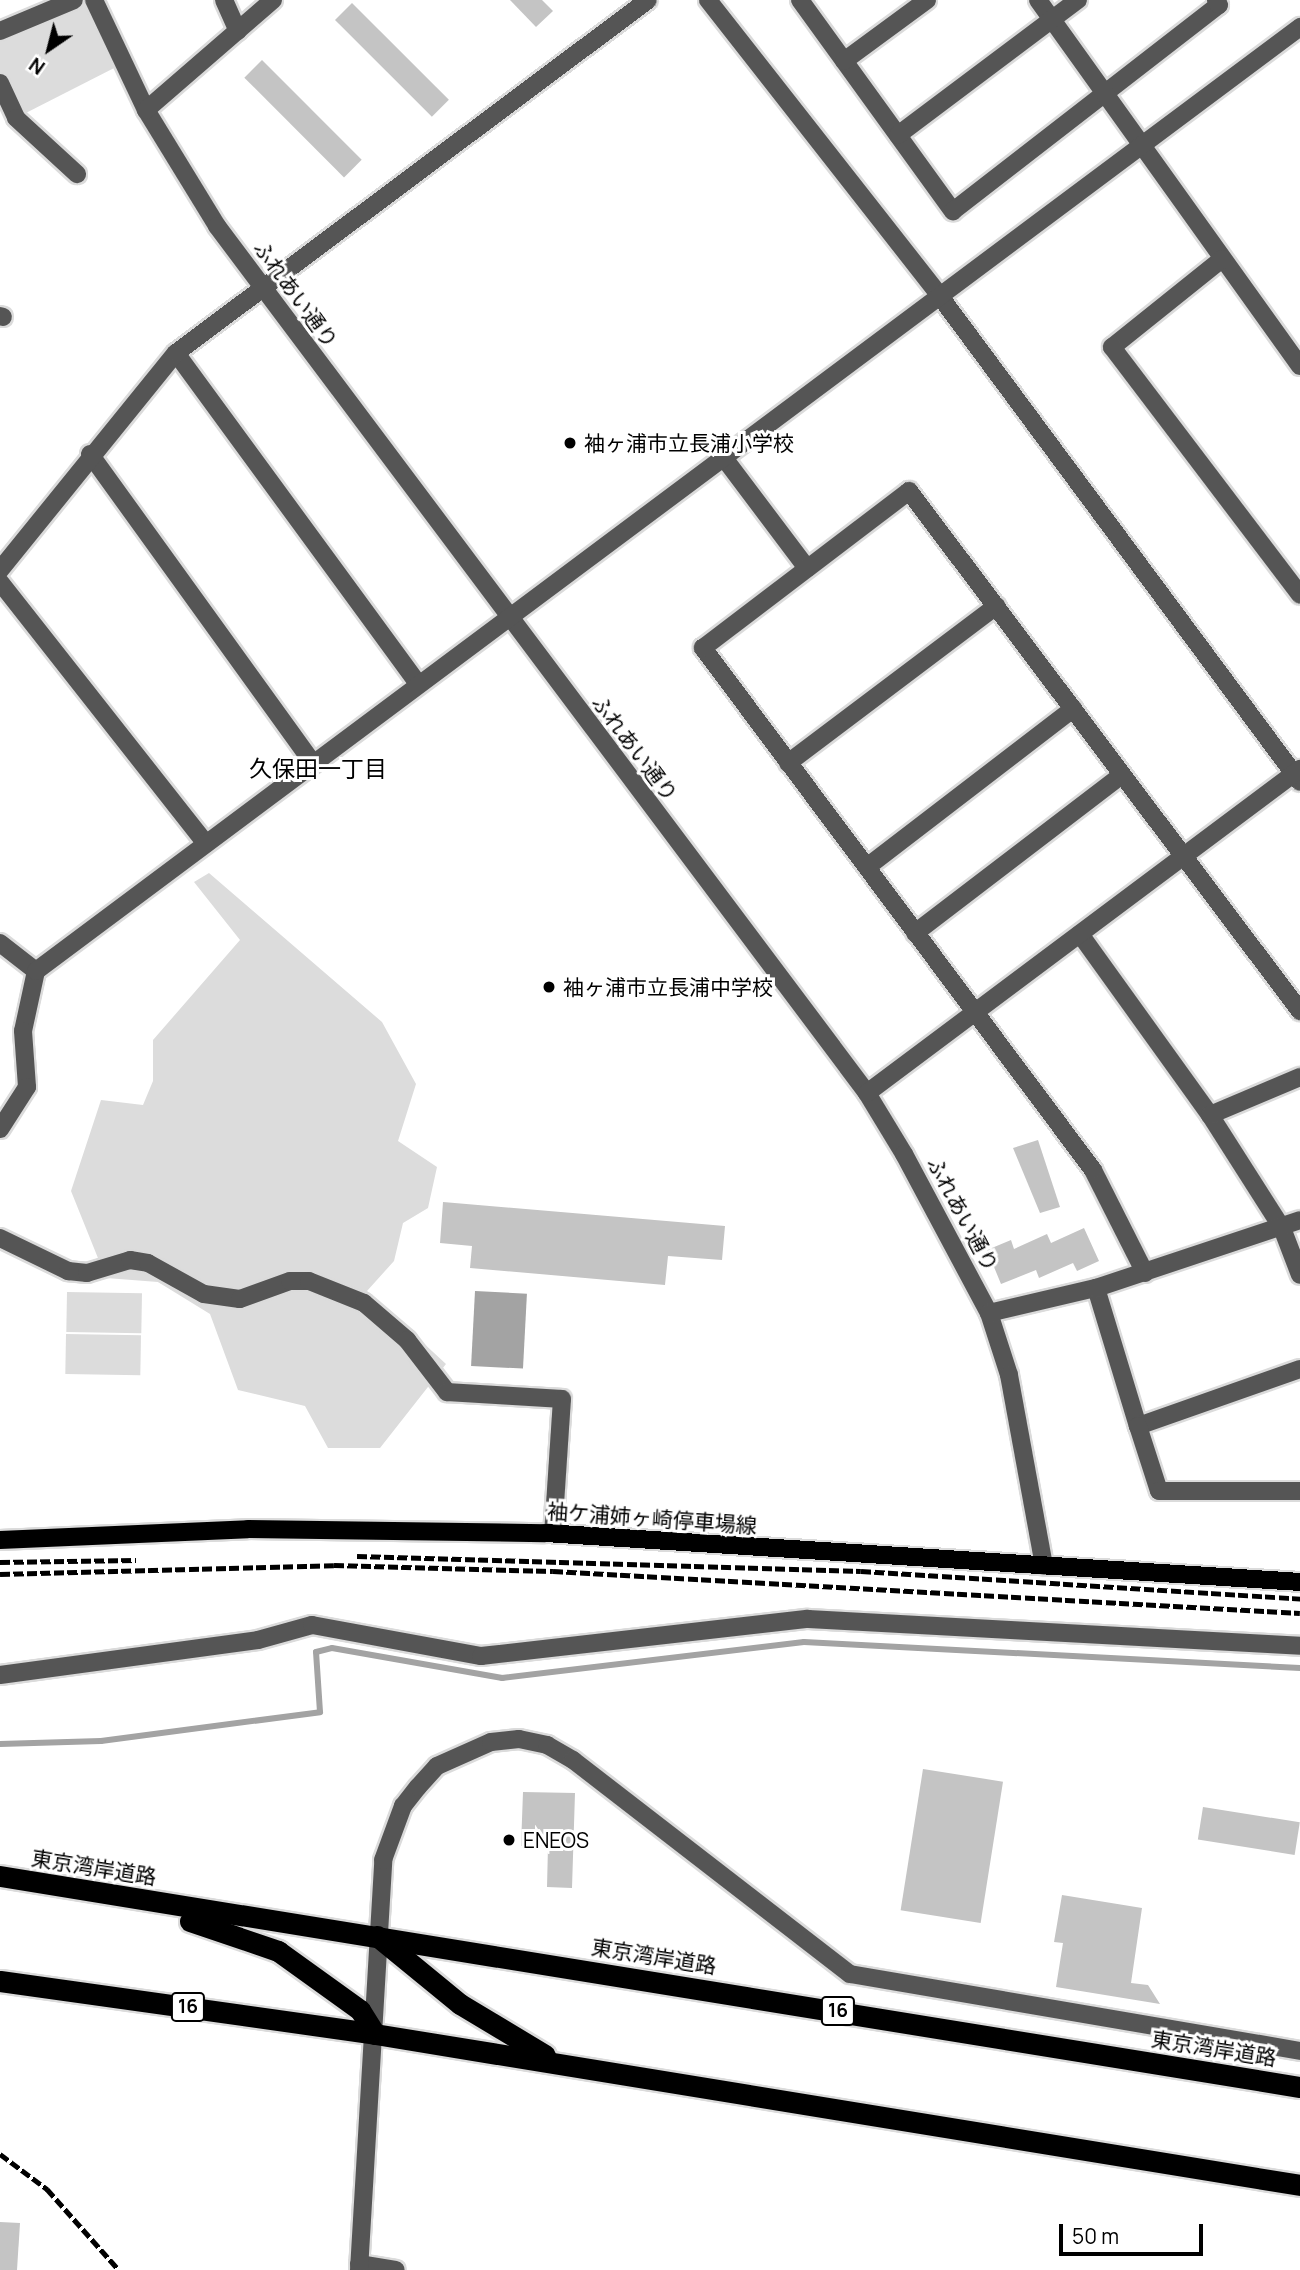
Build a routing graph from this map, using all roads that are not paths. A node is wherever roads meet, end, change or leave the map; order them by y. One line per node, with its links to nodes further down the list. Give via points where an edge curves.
1 (74, 0): 14 (street)
2 (94, 0): 19 (street, ふれあい通り)
3 (224, 0): 15 (street)
4 (273, 0): 15 (street)
5 (648, 0): 25 (street)
6 (708, 0): 26 (street)
7 (800, 0): 16 (street)
8 (927, 0): 16 (street)
9 (1038, 0): 12 (street)
10 (1078, 0): 12 (street)
11 (1216, 0): 18 (street, via 1219,5)
12 (1051, 19): 18 (street); 21 (street)
13 (1300, 27): 22 (street)
14 (0, 31)
15 (238, 31): 19 (street)
16 (844, 61): 21 (street)
17 (0, 82): 20 (street)
18 (1102, 93): 21 (street, via 953,211); 22 (street)
19 (146, 110): 25 (street, ふれあい通り)
20 (8, 120): 23 (street)
21 (898, 135)
22 (1138, 144): 24 (street); 26 (street)
23 (77, 174)
24 (1223, 259): 28 (street); 34 (street, via 1112,347)
25 (264, 290): 27 (street); 36 (street, ふれあい通り)
26 (939, 295): 30 (street); 42 (street)
27 (176, 353): 29 (street); 37 (street)
28 (1300, 366)
29 (90, 454): 32 (street); 39 (street)
30 (724, 458): 31 (street); 36 (street)
31 (807, 568): 35 (street, via 909,491); 40 (street, via 702,648)
32 (0, 570)
33 (0, 582): 43 (street)
34 (1300, 595)
35 (996, 606): 38 (street); 40 (street)
36 (510, 620): 37 (street); 53 (street, ふれあい通り)
37 (418, 684): 39 (street)
38 (1073, 709): 41 (street); 45 (street)
39 (312, 762): 43 (street)
40 (788, 762): 45 (street)
41 (1122, 775): 44 (street); 46 (street)
42 (1298, 775): 44 (street)
43 (206, 844): 49 (street)
44 (1184, 855): 47 (street); 50 (street)
45 (867, 867): 46 (street)
46 (915, 933): 51 (street)
47 (1080, 934): 51 (street); 54 (street)
48 (0, 943): 49 (street)
49 (36, 971): 55 (street, via 23,1031 27,1087)
50 (1300, 1011)
51 (976, 1012): 53 (street); 59 (street, via 1093,1171)
52 (1300, 1077): 54 (street)
53 (867, 1093): 62 (street, ふれあい通り, via 933,1202)
54 (1210, 1115): 57 (street)
55 (0, 1129)
56 (1300, 1220): 57 (street)
57 (1282, 1228): 59 (street); 60 (street)
58 (0, 1238): 66 (street, via 68,1271 87,1273 130,1260 148,1263 204,1294 240,1299 290,1281 309,1281 364,1303 407,1340 447,1392 562,1399)
59 (1145, 1273): 61 (street)
60 (1300, 1275)
61 (1096, 1288): 62 (street); 64 (street)
62 (989, 1312): 68 (street, ふれあい通り, via 1009,1375)
63 (1300, 1369): 64 (street)
64 (1138, 1426): 65 (street, via 1159,1491)
65 (1300, 1491)
66 (553, 1533): 67 (main road, 袖ケ浦姉ヶ崎停車場線, via 248,1530); 68 (main road, 袖ケ浦姉ヶ崎停車場線)
67 (0, 1540)
68 (1044, 1566): 69 (main road, 袖ケ浦姉ヶ崎停車場線)
69 (1300, 1582)
70 (1300, 1646): 71 (street, via 808,1619 481,1656 312,1625 258,1640)
71 (0, 1675)
72 (0, 1876): 73 (highway, 東京湾岸道路 / 16)
73 (102, 1894): 74 (highway, 東京湾岸道路 / 16); 76 (highway, via 141,1911 218,1926 278,1951 360,2010)
74 (376, 1936): 76 (street); 77 (street, via 383,1860 403,1806 437,1766 491,1742 519,1739 547,1745 573,1760 850,1974); 78 (highway, via 496,2030); 79 (highway, 東京湾岸道路 / 16)
75 (0, 1981): 76 (highway, 16)
76 (375, 2034): 78 (highway, 16); 81 (street)
77 (1300, 2051)
78 (565, 2065): 80 (highway, 16)
79 (1300, 2087)
80 (1300, 2185)
81 (359, 2267): 82 (street)
82 (396, 2270)

